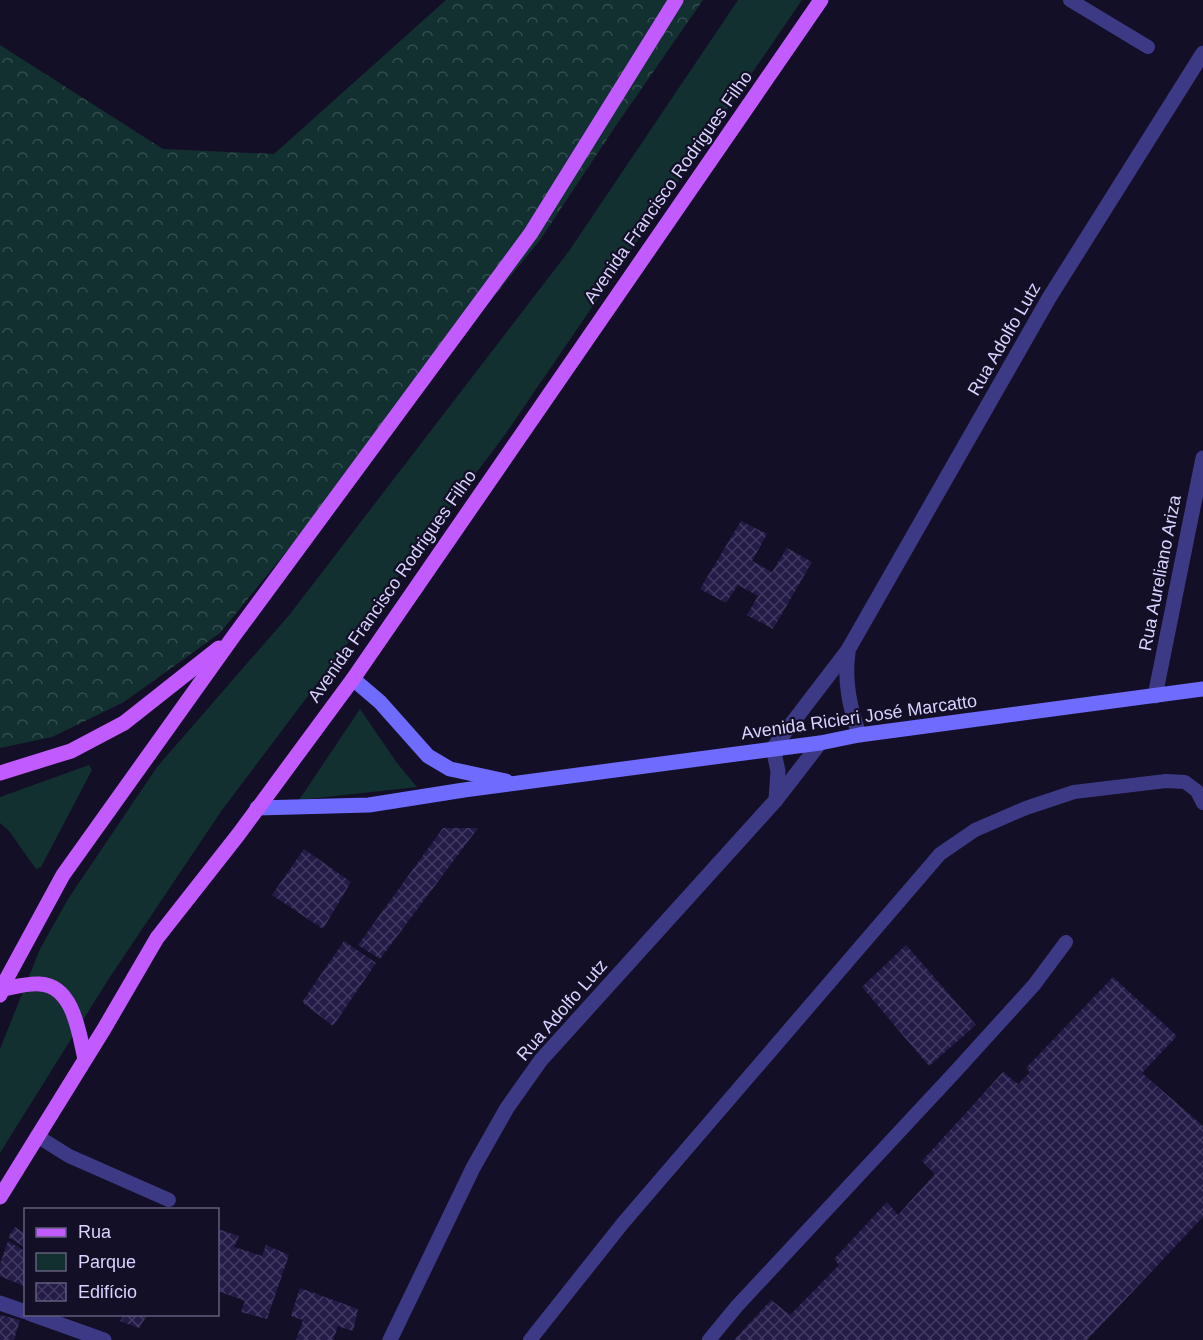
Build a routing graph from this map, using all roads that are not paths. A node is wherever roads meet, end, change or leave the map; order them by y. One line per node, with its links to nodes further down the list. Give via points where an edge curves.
1 (676, 0): 7 (main road, via 531,232)
2 (821, 0): 9 (main road, Avenida Francisco Rodrigues Filho)
3 (1070, 0): 4 (lane)
4 (1148, 47)
5 (1203, 53): 8 (street, Rua Adolfo Lutz, via 1049,298)
6 (1203, 458): 11 (street, Rua Aureliano Ariza)
7 (233, 637): 15 (main road, via 124,723 71,751); 21 (main road, via 63,875)
8 (848, 650): 12 (street, Rua Adolfo Lutz, via 847,695); 14 (street, Rua Adolfo Lutz)
9 (353, 679): 16 (main road, Avenida Ricieri José Marcatto, via 380,702 428,756 450,769); 19 (main road, Avenida Francisco Rodrigues Filho)
10 (1203, 689): 11 (main road, Avenida Ricieri José Marcatto)
11 (1155, 696): 12 (main road, Avenida Ricieri José Marcatto)
12 (859, 735): 13 (main road, Avenida Ricieri José Marcatto)
13 (820, 743): 14 (main road, Avenida Ricieri José Marcatto); 17 (street, Rua Adolfo Lutz)
14 (774, 748): 16 (main road, Avenida Ricieri José Marcatto); 17 (street, via 778,771)
15 (0, 773)
16 (520, 784): 19 (main road, Avenida Ricieri José Marcatto, via 369,805)
17 (776, 800): 30 (street, Rua Adolfo Lutz, via 541,1060 507,1108 473,1168)
18 (1203, 803): 31 (lane, via 1197,791 1185,782 1074,792 975,830 940,854 623,1222)
19 (257, 808): 22 (main road, Avenida Francisco Rodrigues Filho, via 157,938)
20 (1066, 942): 32 (lane, via 1034,985)
21 (1, 992): 22 (main road, via 42,984 63,994 75,1017)
22 (85, 1059): 23 (main road, Avenida Francisco Rodrigues Filho)
23 (37, 1136): 24 (main road, Avenida Francisco Rodrigues Filho); 25 (lane, via 69,1156)
24 (0, 1197)
25 (169, 1200)
26 (0, 1304): 27 (street)
27 (24, 1311)
28 (37, 1316): 29 (street)
29 (104, 1340)
30 (390, 1340)
31 (530, 1340)
32 (709, 1340)

